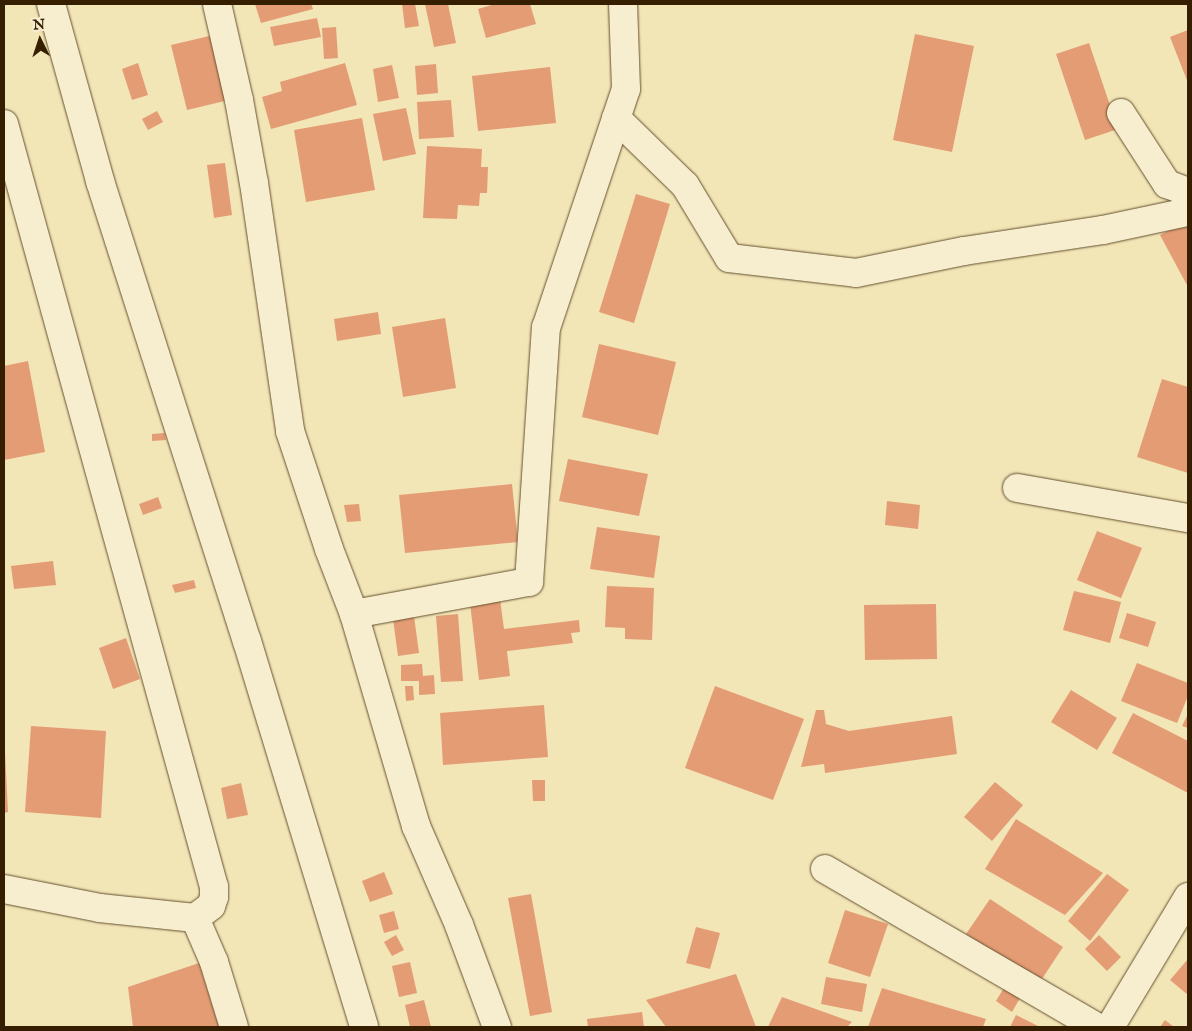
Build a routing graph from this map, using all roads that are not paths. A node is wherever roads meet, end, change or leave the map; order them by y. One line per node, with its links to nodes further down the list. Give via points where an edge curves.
1 (51, 4): 17 (street, via 100,181 247,641)
2 (217, 4): 11 (street, via 254,183 290,432)
3 (623, 4): 5 (street, via 626,89)
4 (1121, 113): 7 (street, via 1167,184)
5 (616, 118): 8 (street, via 685,185 729,258 856,273); 11 (street, via 546,328 529,582)
6 (4, 124): 15 (street, via 214,887 211,906)
7 (1188, 192)
8 (1188, 212)
9 (1017, 488): 10 (street)
10 (1188, 518)
11 (354, 614): 18 (street, via 416,826 459,925)
12 (825, 869): 19 (street)
13 (4, 889): 15 (street, via 100,908)
14 (1188, 897): 20 (street)
15 (195, 918): 16 (street, via 214,962)
16 (234, 1027)
17 (364, 1027)
18 (497, 1027)
19 (1096, 1027)
20 (1110, 1027)

